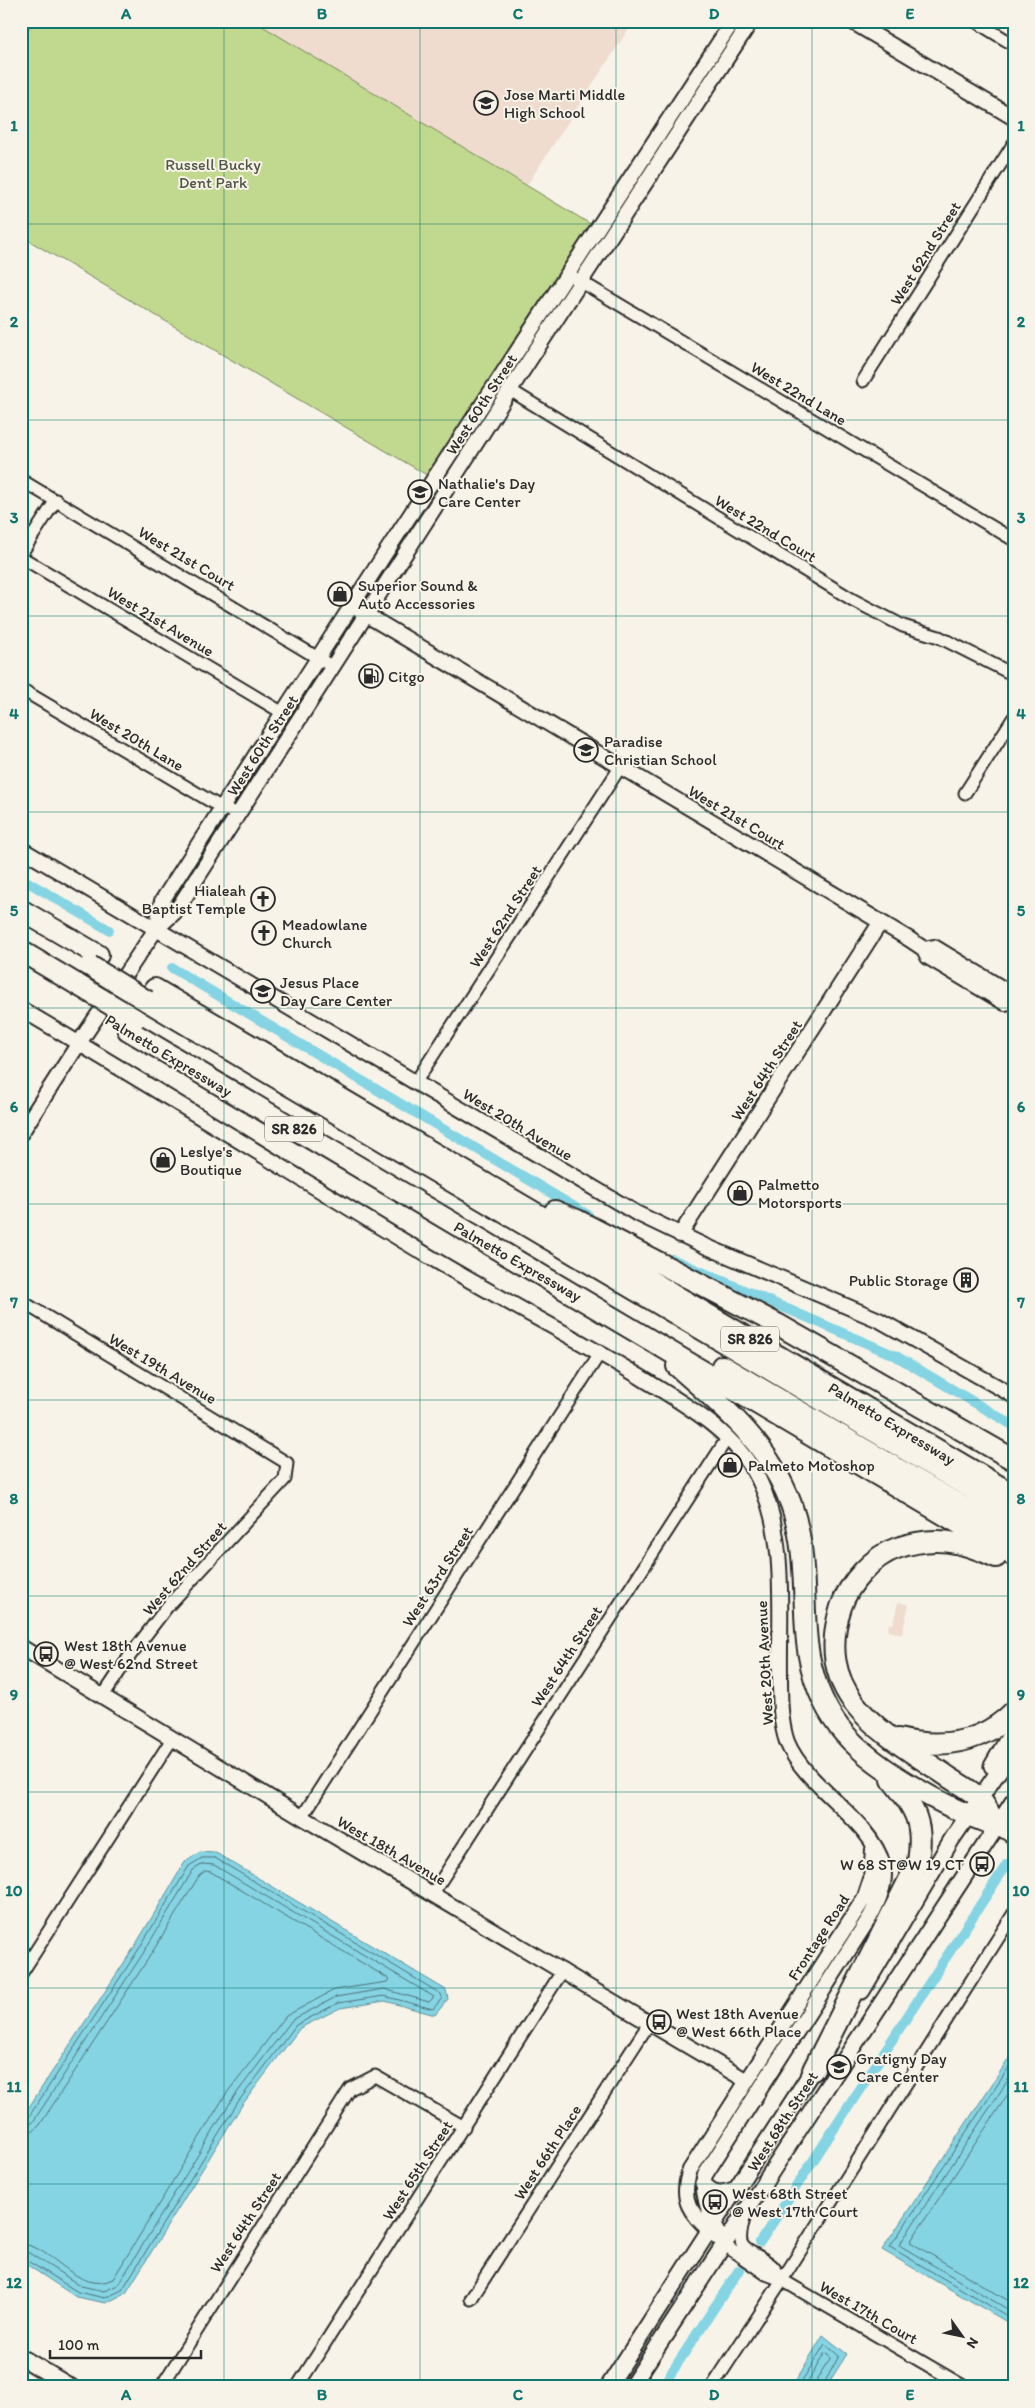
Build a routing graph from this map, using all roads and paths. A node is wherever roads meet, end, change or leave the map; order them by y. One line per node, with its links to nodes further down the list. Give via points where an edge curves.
1 (734, 21): 8 (street, West 60th Street)
2 (751, 21): 9 (street, West 60th Street)
3 (851, 21): 6 (street)
4 (975, 21): 5 (street)
5 (1014, 45)
6 (1014, 118)
7 (1014, 143): 12 (street, West 62nd Street)
8 (644, 156): 9 (street, via 647,174); 10 (street, West 60th Street)
9 (644, 183): 11 (street, West 60th Street)
10 (568, 273): 11 (street, West 22nd Lane); 18 (street, West 60th Street)
11 (581, 282): 13 (street, West 60th Street); 16 (street, West 22nd Lane)
12 (864, 381)
13 (510, 390): 19 (street, West 60th Street); 22 (street, West 22nd Court, via 853,600 902,626 939,637)
14 (21, 480): 15 (street, West 21st Court)
15 (56, 500): 17 (street); 20 (street, West 21st Court)
16 (1014, 540)
17 (21, 555): 24 (street, West 21st Avenue)
18 (352, 607): 19 (street, West 21st Court); 20 (street, West 60th Street)
19 (367, 615): 21 (street, West 60th Street); 26 (street, West 21st Court)
20 (320, 657): 21 (street, West 21st Court); 24 (street, West 60th Street)
21 (333, 667): 29 (street, West 60th Street)
22 (1014, 675)
23 (21, 689): 28 (street, West 20th Lane)
24 (283, 713): 28 (street, West 60th Street)
25 (1014, 717): 27 (street)
26 (621, 766): 32 (street, West 21st Court); 44 (street, West 62nd Street)
27 (964, 793)
28 (222, 808): 29 (street, West 20th Lane); 34 (street, West 60th Street, via 162,901)
29 (238, 814): 34 (street, West 60th Street, via 176,911)
30 (21, 849): 34 (street, West 20th Avenue)
31 (21, 910): 36 (highway, Palmetto Expressway / SR 826)
32 (880, 923): 40 (street, West 21st Court, via 924,948 928,958 1005,1003); 47 (street, West 64th Street)
33 (21, 926): 36 (highway)
34 (156, 929): 43 (street, West 60th Street); 44 (street, West 20th Avenue)
35 (21, 951): 38 (highway)
36 (94, 961): 39 (highway, Palmetto Expressway / SR 826)
37 (21, 967): 38 (highway, Palmetto Expressway / SR 826)
38 (74, 991): 42 (highway, Palmetto Expressway / SR 826)
39 (151, 995): 46 (highway, Palmetto Expressway / SR 826); 56 (highway)
40 (1013, 1001)
41 (21, 1009): 43 (street)
42 (132, 1025): 49 (highway, Palmetto Expressway / SR 826); 57 (highway)
43 (78, 1043): 45 (street, West 60th Street); 50 (street, via 440,1262)
44 (415, 1083): 47 (street, West 20th Avenue, via 636,1213)
45 (21, 1133)
46 (486, 1183): 53 (highway, via 577,1220 777,1324); 55 (highway, Palmetto Expressway / SR 826)
47 (680, 1235): 51 (street, West 20th Avenue, via 879,1320)
48 (21, 1301): 54 (street, West 19th Avenue)
49 (638, 1332): 58 (highway, Palmetto Expressway / SR 826); 67 (highway, via 726,1408 762,1448 775,1469 791,1504 802,1540 806,1632 815,1681 834,1720 859,1748)
50 (600, 1353): 52 (street, via 698,1413); 71 (street, West 63rd Street)
51 (1014, 1396)
52 (728, 1437): 74 (street, West 20th Avenue, via 758,1477 770,1505 778,1540 780,1696 785,1738 794,1757 862,1829); 75 (street, West 64th Street)
53 (1014, 1460)
54 (287, 1463): 61 (street, West 62nd Street, via 285,1479 168,1607 129,1656)
55 (1014, 1495)
56 (1014, 1514)
57 (1014, 1537)
58 (1014, 1556)
59 (1014, 1565): 64 (highway, via 960,1543 938,1539 895,1548 857,1578 844,1599 836,1622 836,1665 860,1712)
60 (21, 1647): 61 (street, West 18th Avenue)
61 (103, 1696): 65 (street, West 18th Avenue)
62 (1014, 1712): 64 (highway, via 996,1727 965,1742 940,1745)
63 (1014, 1728): 68 (main road, West 68th Street, via 981,1784)
64 (888, 1737): 68 (highway)
65 (172, 1739): 71 (street, West 18th Avenue); 78 (street)
66 (1014, 1749): 68 (main road, West 68th Street)
67 (877, 1761): 70 (highway, via 915,1787); 80 (highway, via 909,1800 916,1814 920,1829 918,1862)
68 (979, 1798): 70 (main road, West 68th Street); 72 (highway)
69 (1014, 1800): 72 (main road, West 68th Street)
70 (968, 1816): 72 (highway); 80 (main road, West 68th Street)
71 (302, 1817): 75 (street, West 18th Avenue)
72 (997, 1826): 73 (street); 86 (main road, West 68th Street)
73 (1014, 1837)
74 (874, 1848): 81 (street, Frontage Road, via 865,1898); 82 (street, Frontage Road, via 883,1865 879,1902)
75 (432, 1894): 77 (street, West 18th Avenue)
76 (1014, 1913): 89 (street)
77 (563, 1970): 79 (street, West 18th Avenue); 83 (street, West 65th Street)
78 (21, 1974)
79 (650, 2022): 81 (street, West 18th Avenue); 90 (street, West 66th Place)
80 (813, 2070): 85 (main road, West 68th Street)
81 (746, 2081): 82 (street, via 750,2094); 87 (street, Frontage Road, via 696,2159 686,2181 684,2193 690,2209)
82 (748, 2107): 84 (street, Frontage Road, via 708,2168)
83 (464, 2127): 93 (street, West 64th Street, via 375,2076 350,2089); 94 (street, West 65th Street)
84 (703, 2183): 85 (main road, via 718,2194); 87 (street)
85 (736, 2189): 87 (main road, West 68th Street)
86 (746, 2208): 88 (main road, West 68th Street); 89 (street, West 17th Court, via 740,2242 771,2264)
87 (712, 2226): 88 (street); 95 (main road, West 68th Street)
88 (723, 2244): 89 (street, West 17th Court, via 766,2274); 96 (main road, West 68th Street)
89 (782, 2280): 97 (street); 98 (street, West 17th Court)
90 (471, 2299)
91 (21, 2357): 92 (main road)
92 (71, 2387)
93 (161, 2387)
94 (297, 2387)
95 (608, 2387)
96 (631, 2387)
97 (712, 2387)
98 (966, 2387)

